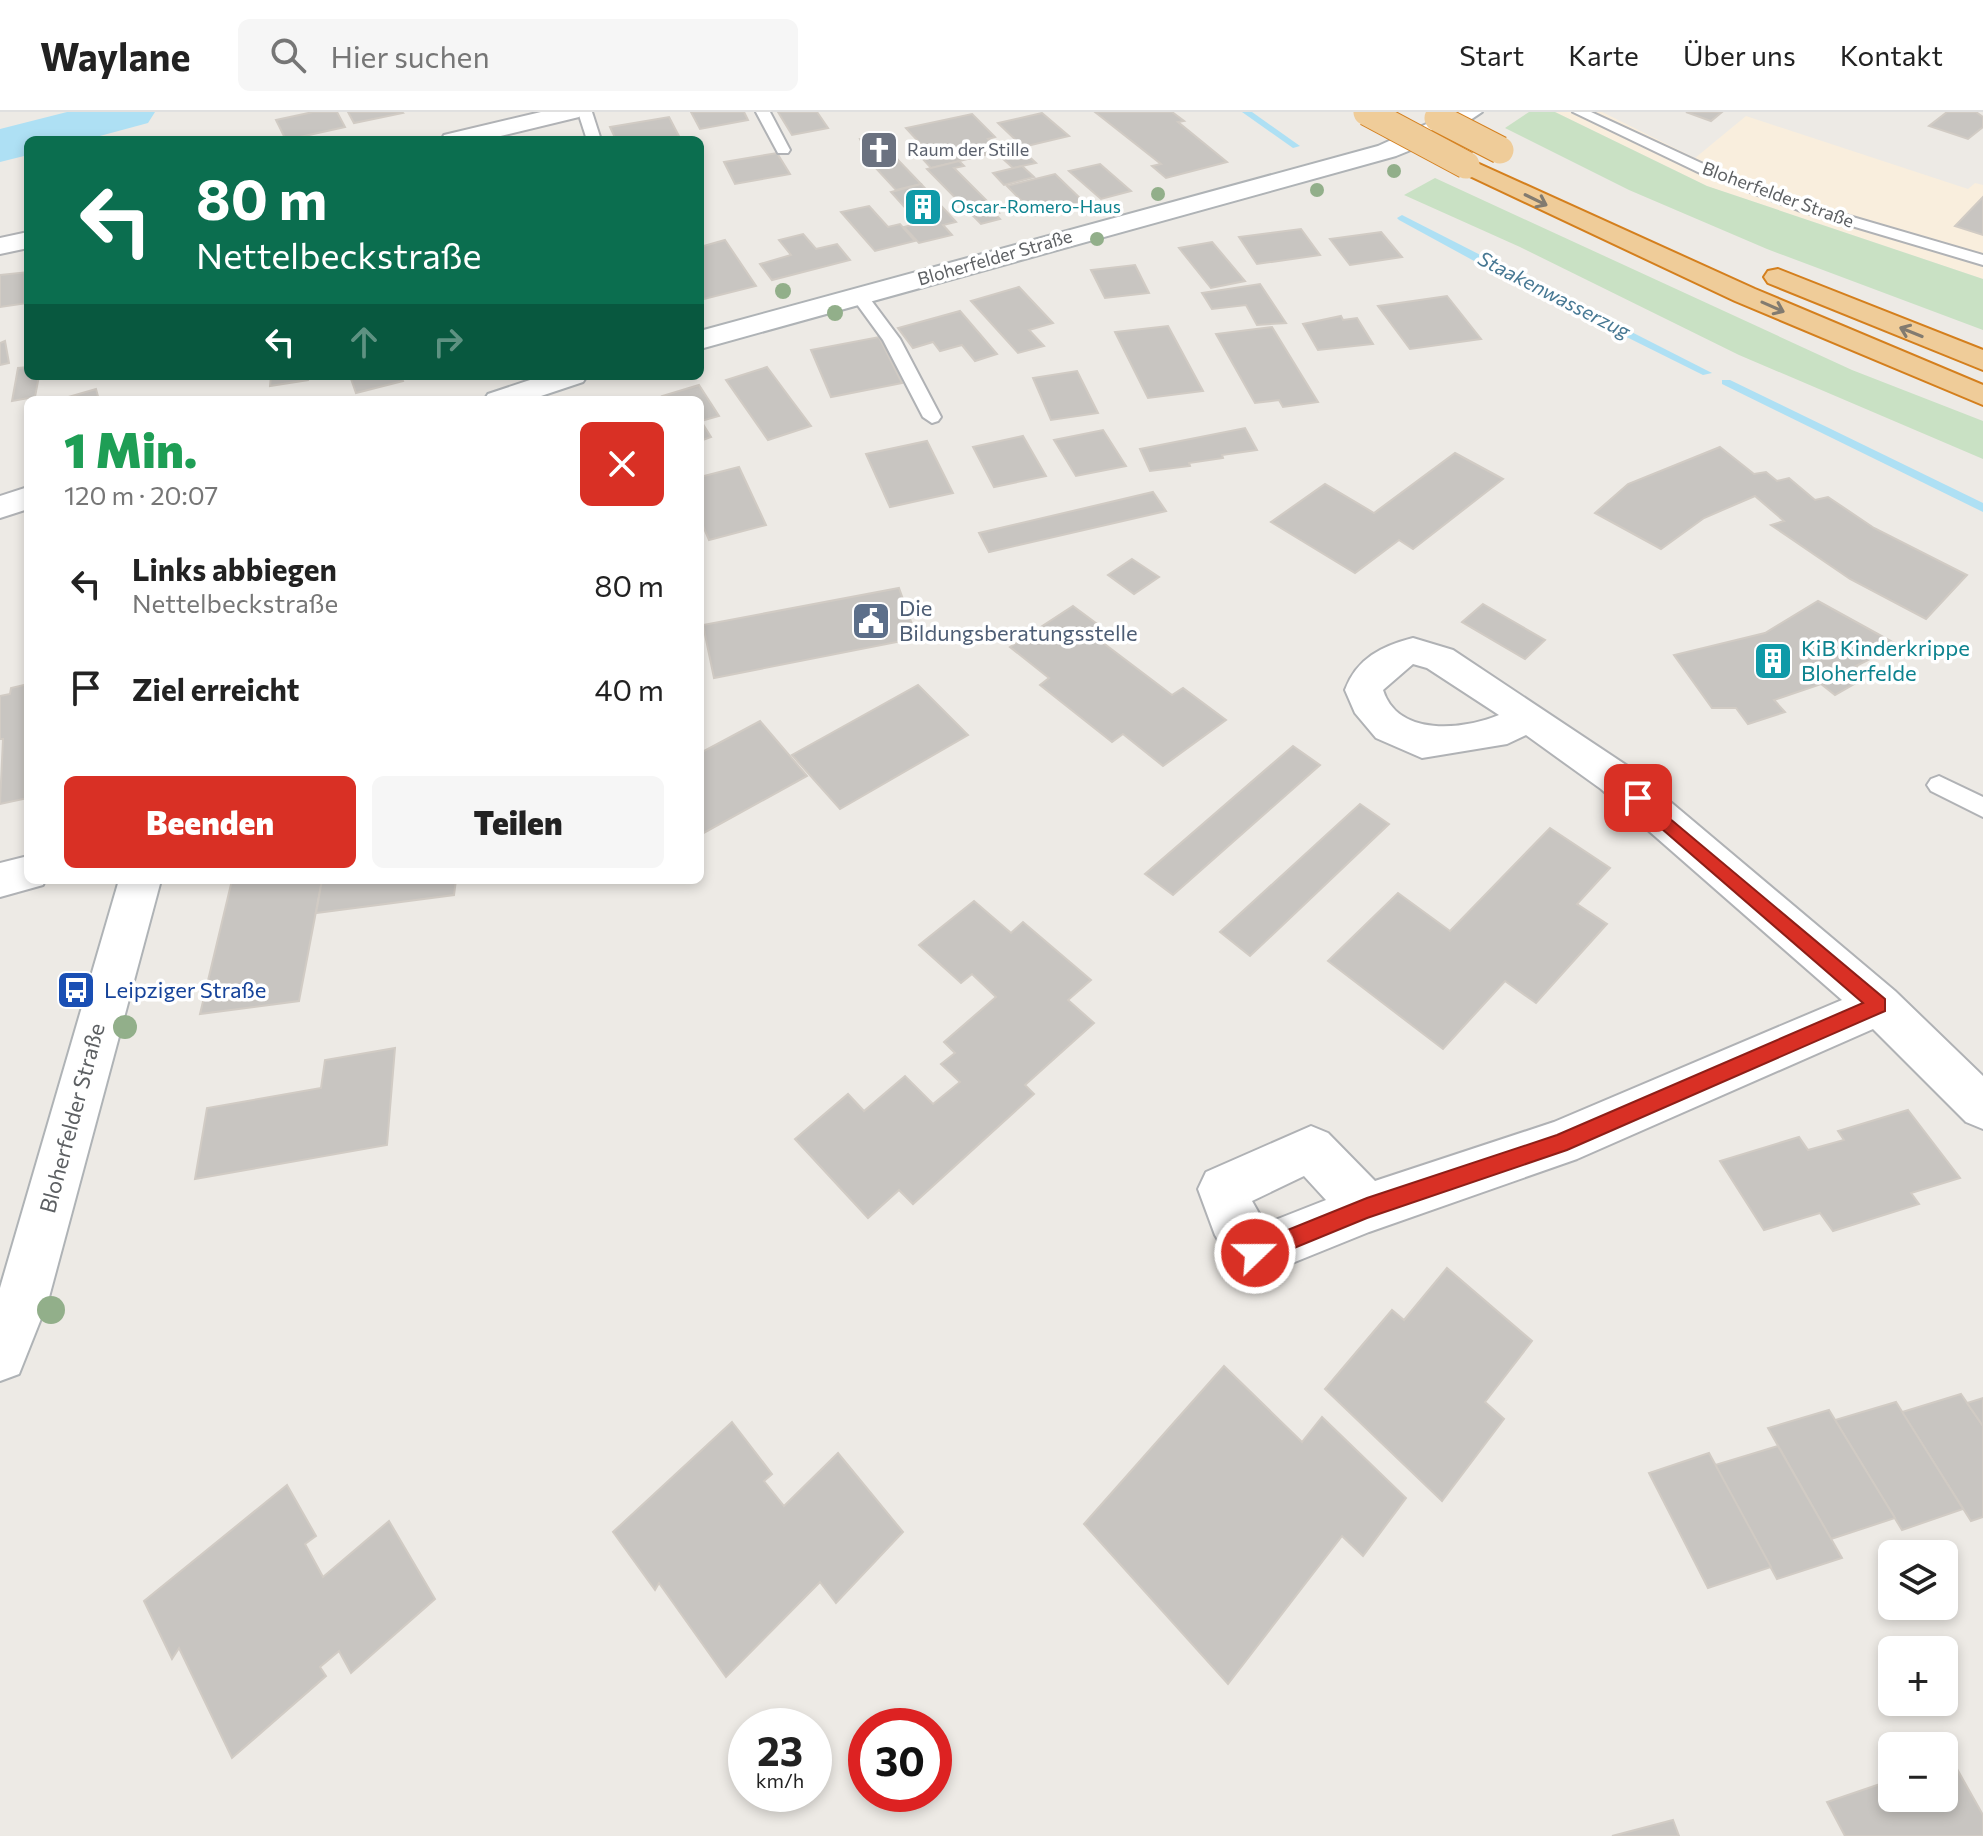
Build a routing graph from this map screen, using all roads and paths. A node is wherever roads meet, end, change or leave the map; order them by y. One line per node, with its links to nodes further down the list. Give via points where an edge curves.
1 (571, 112): 8 (street)
2 (585, 112): 9 (lane)
3 (763, 112): 10 (lane)
4 (1367, 112): 23 (highway, one-way to 23, bridge, via 1466,165 1745,295)
5 (1425, 112): 11 (highway, bridge)
6 (1470, 112): 18 (street, Bloherfelder Straße, via 1387,151)
7 (1580, 112): 16 (lane, Bloherfelder Straße, via 1707,171 1803,207)
8 (470, 136)
9 (593, 136)
10 (783, 150)
11 (1526, 163)
12 (1566, 182): 13 (highway)
13 (1592, 195)
14 (24, 241): 15 (street)
15 (0, 246)
16 (1983, 260)
17 (1759, 269): 20 (highway, one-way to 17)
18 (859, 296): 19 (street, Bloherfelder Straße); 24 (lane, via 891,339)
19 (704, 339)
20 (1983, 361)
21 (560, 380): 22 (street)
22 (511, 396)
23 (1983, 396)
24 (932, 417)
25 (24, 499): 26 (street)
26 (0, 507)
27 (1525, 714): 33 (street, via 1615,778)
28 (1939, 785): 29 (lane)
29 (1983, 808)
30 (24, 874): 31 (street)
31 (0, 880)
32 (139, 884): 36 (street, Bloherfelder Straße, via 22,1301)
33 (1879, 1005): 34 (street); 35 (street, via 1560,1143)
34 (1983, 1107)
35 (1367, 1208)
36 (0, 1355)

